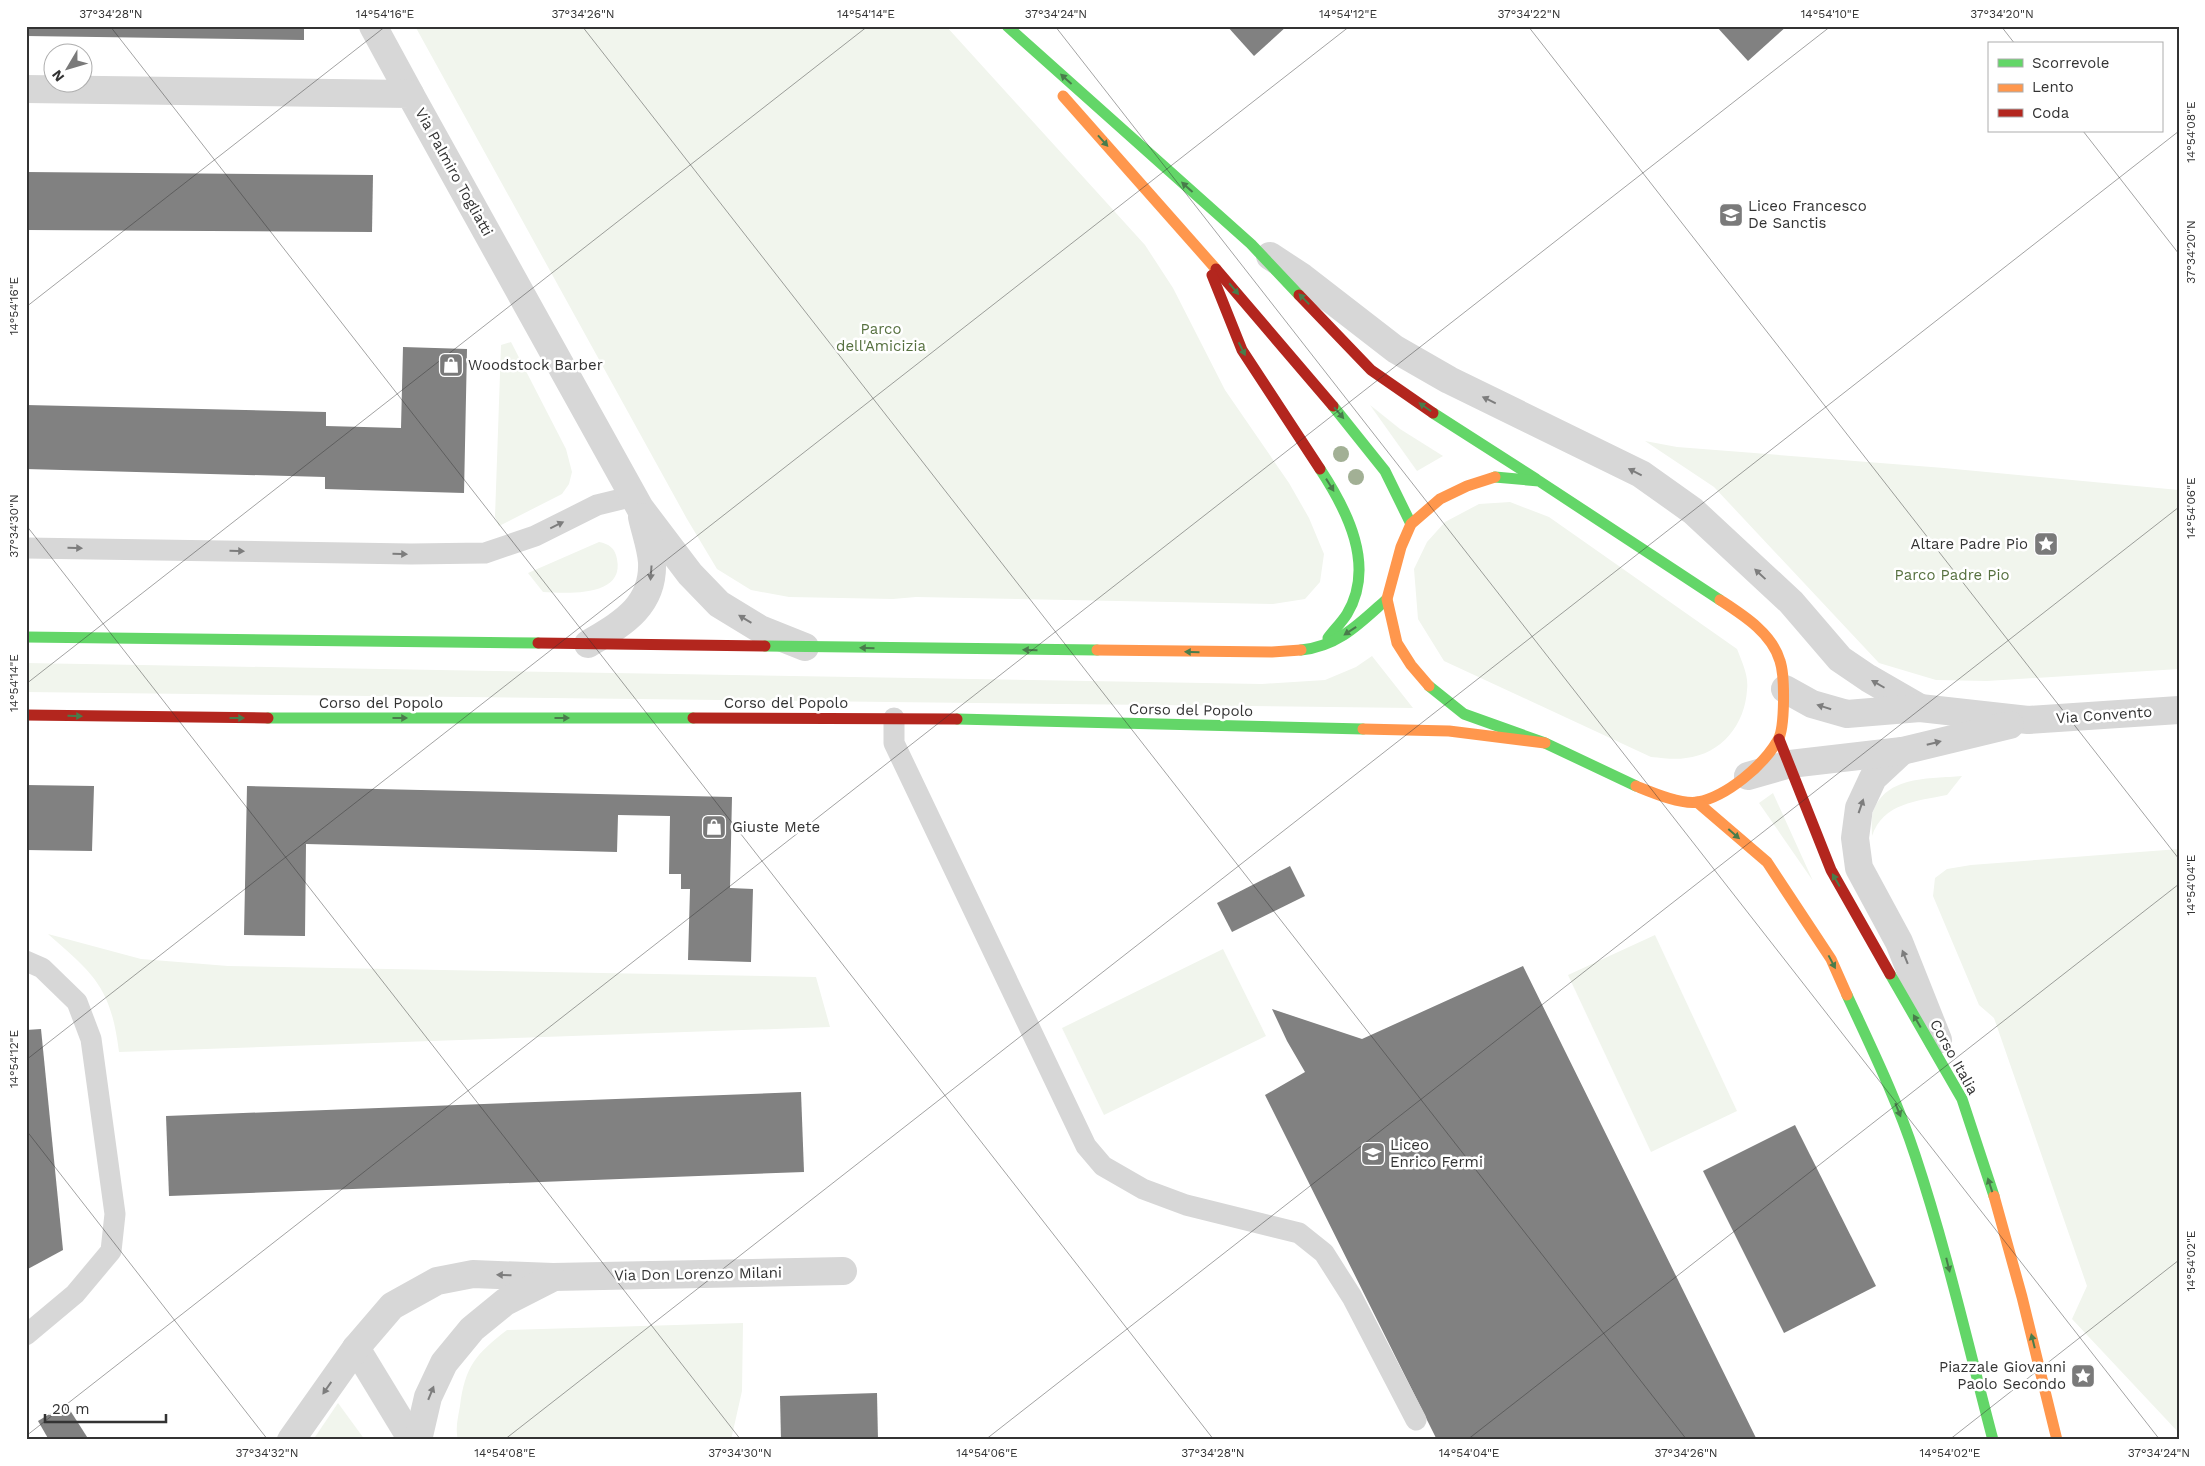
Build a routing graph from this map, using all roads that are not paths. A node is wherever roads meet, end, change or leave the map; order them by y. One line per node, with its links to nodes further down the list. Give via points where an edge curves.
1 (373, 26): 5 (street)
2 (1000, 26): 7 (main road, one-way to 7)
3 (1006, 26): 6 (main road, one-way to 3)
4 (26, 90): 5 (street, Via Palmiro Togliatti)
5 (410, 94): 9 (street, Via Palmiro Togliatti)
6 (1251, 244): 8 (main road, one-way to 6, via 1371,370); 18 (street, one-way to 6, via 1840,659 1791,602 1693,511 1641,474 1449,380 1395,348 1302,277)
7 (1204, 255): 10 (main road, one-way to 10, via 1385,471); 16 (main road, one-way to 16, via 1242,350 1333,489 1358,550 1359,583 1348,612)
8 (1539, 481): 10 (main road, via 1495,477 1467,486 1440,499); 17 (main road, via 1745,616 1768,637 1780,660)
9 (637, 502): 11 (lane, one-way to 9, via 485,553 535,536 597,505); 14 (street, one-way to 14, via 652,562 650,587 640,607 621,624); 15 (street, one-way to 9, via 760,628 719,604 690,574)
10 (1411, 524): 12 (main road)
11 (26, 548)
12 (1386, 599): 16 (main road, one-way to 16, via 1352,631); 24 (main road, via 1397,643 1433,691 1464,714)
13 (26, 637): 14 (main road)
14 (588, 644): 15 (main road)
15 (805, 647): 16 (main road, one-way to 15, via 1272,652)
16 (1319, 648)
17 (1785, 689): 18 (street, one-way to 17, via 1847,714 1812,704); 23 (main road)
18 (1920, 708): 22 (street)
19 (2179, 710): 22 (street, Via Convento)
20 (26, 715): 21 (main road, Corso del Popolo, one-way to 21)
21 (894, 718): 24 (main road, Corso del Popolo, via 1449,731); 35 (lane, via 894,743 1086,1146 1103,1166 1143,1189 1186,1204 1299,1233 1324,1253 1352,1297)
22 (2028, 720): 25 (street, one-way to 22)
23 (1779, 739): 26 (main road, Corso Italia); 27 (main road)
24 (1545, 743): 28 (main road, via 1620,780 1666,798)
25 (1902, 751): 26 (street); 30 (street, one-way to 25, via 1899,942 1859,868 1855,838 1859,808 1873,778)
26 (1790, 764): 27 (street); 30 (main road, Corso Italia, one-way to 26, via 1831,870)
27 (1748, 776): 28 (main road)
28 (1697, 802): 39 (main road, one-way to 39, via 1767,862 1831,959 1879,1064 1915,1154)
29 (26, 961): 33 (lane, via 42,968 77,1002 91,1039 115,1214 110,1251 75,1294)
30 (1962, 1099): 40 (main road, Corso Italia, one-way to 30, via 2020,1288 1992,1188)
31 (843, 1271): 32 (street, Via Don Lorenzo Milani)
32 (553, 1277): 34 (street, Via Don Lorenzo Milani, one-way to 34, via 473,1274 437,1281 392,1306); 38 (street, one-way to 32, via 428,1396 444,1363 466,1336 505,1302)
33 (26, 1335)
34 (356, 1348): 36 (street, Via Don Lorenzo Milani, one-way to 36); 37 (street)
35 (1416, 1420)
36 (291, 1440)
37 (412, 1440)
38 (418, 1440)
39 (1993, 1440)
40 (2057, 1440)

